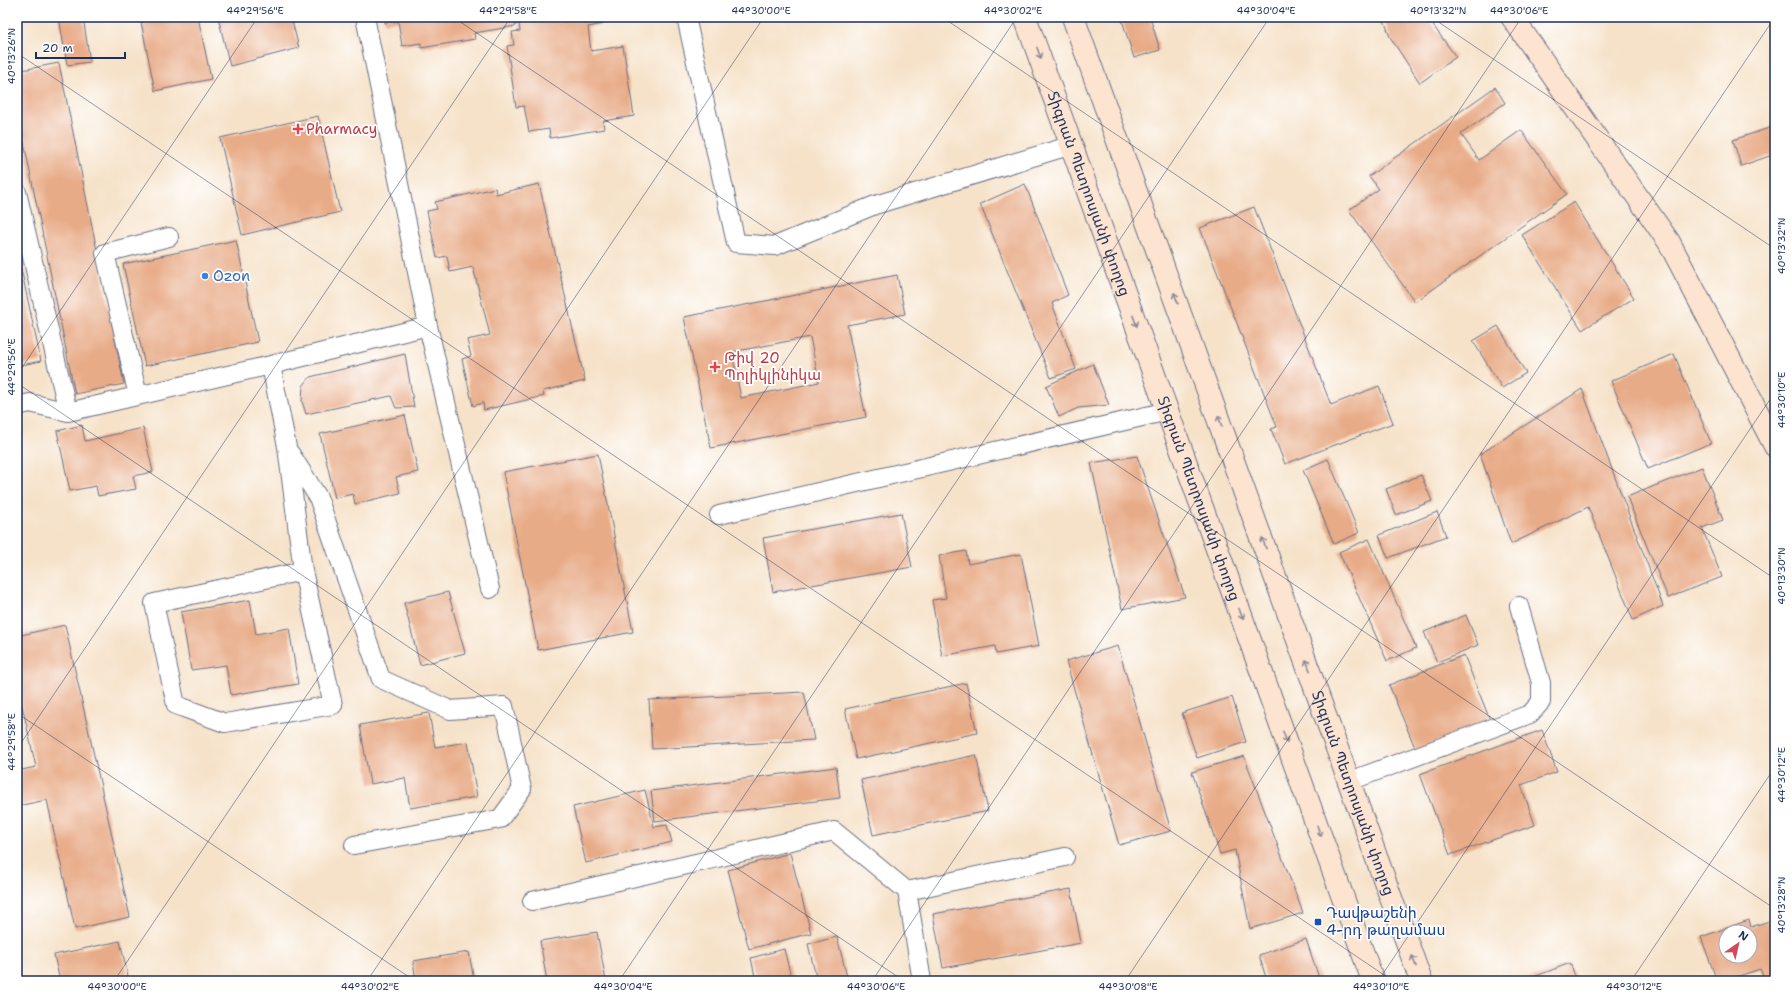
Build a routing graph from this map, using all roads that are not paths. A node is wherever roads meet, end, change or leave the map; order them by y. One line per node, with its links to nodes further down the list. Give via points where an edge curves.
1 (365, 17): 9 (lane)
2 (686, 17): 6 (lane, via 736,243 775,246 875,205)
3 (1025, 17): 6 (main road, Տիգրան Պետրոսյանի փողոց, one-way to 6)
4 (1074, 17): 21 (main road, Տիգրան Պետրոսյանի փողոց, one-way to 4)
5 (1512, 17): 15 (main road, via 1669,242)
6 (1072, 145): 13 (main road, Տիգրան Պետրոսյանի փողոց, one-way to 13)
7 (17, 192): 14 (lane)
8 (169, 237): 11 (lane, via 105,253)
9 (428, 326): 10 (lane); 19 (lane)
10 (271, 365): 11 (lane); 16 (lane)
11 (138, 396): 14 (lane)
12 (17, 406): 14 (lane, via 30,403)
13 (1168, 411): 17 (lane); 27 (main road, Տիգրան Պետրոսյանի փողոց, one-way to 27)
14 (68, 412)
15 (1775, 446)
16 (287, 447): 18 (lane); 22 (lane, via 318,497 381,679 450,710 504,706 522,789 500,818)
17 (719, 515)
18 (304, 571): 18 (lane, via 333,705 225,723 176,705 154,603)
19 (490, 589)
20 (1519, 606): 21 (lane, via 1541,683 1540,702 1530,714)
21 (1350, 781): 28 (main road, Տիգրան Պետրոսյանի փողոց, one-way to 21)
22 (354, 844)
23 (1065, 857): 24 (lane)
24 (907, 891): 25 (lane, via 834,831); 26 (lane)
25 (532, 901)
26 (922, 981)
27 (1373, 981)
28 (1421, 981)

